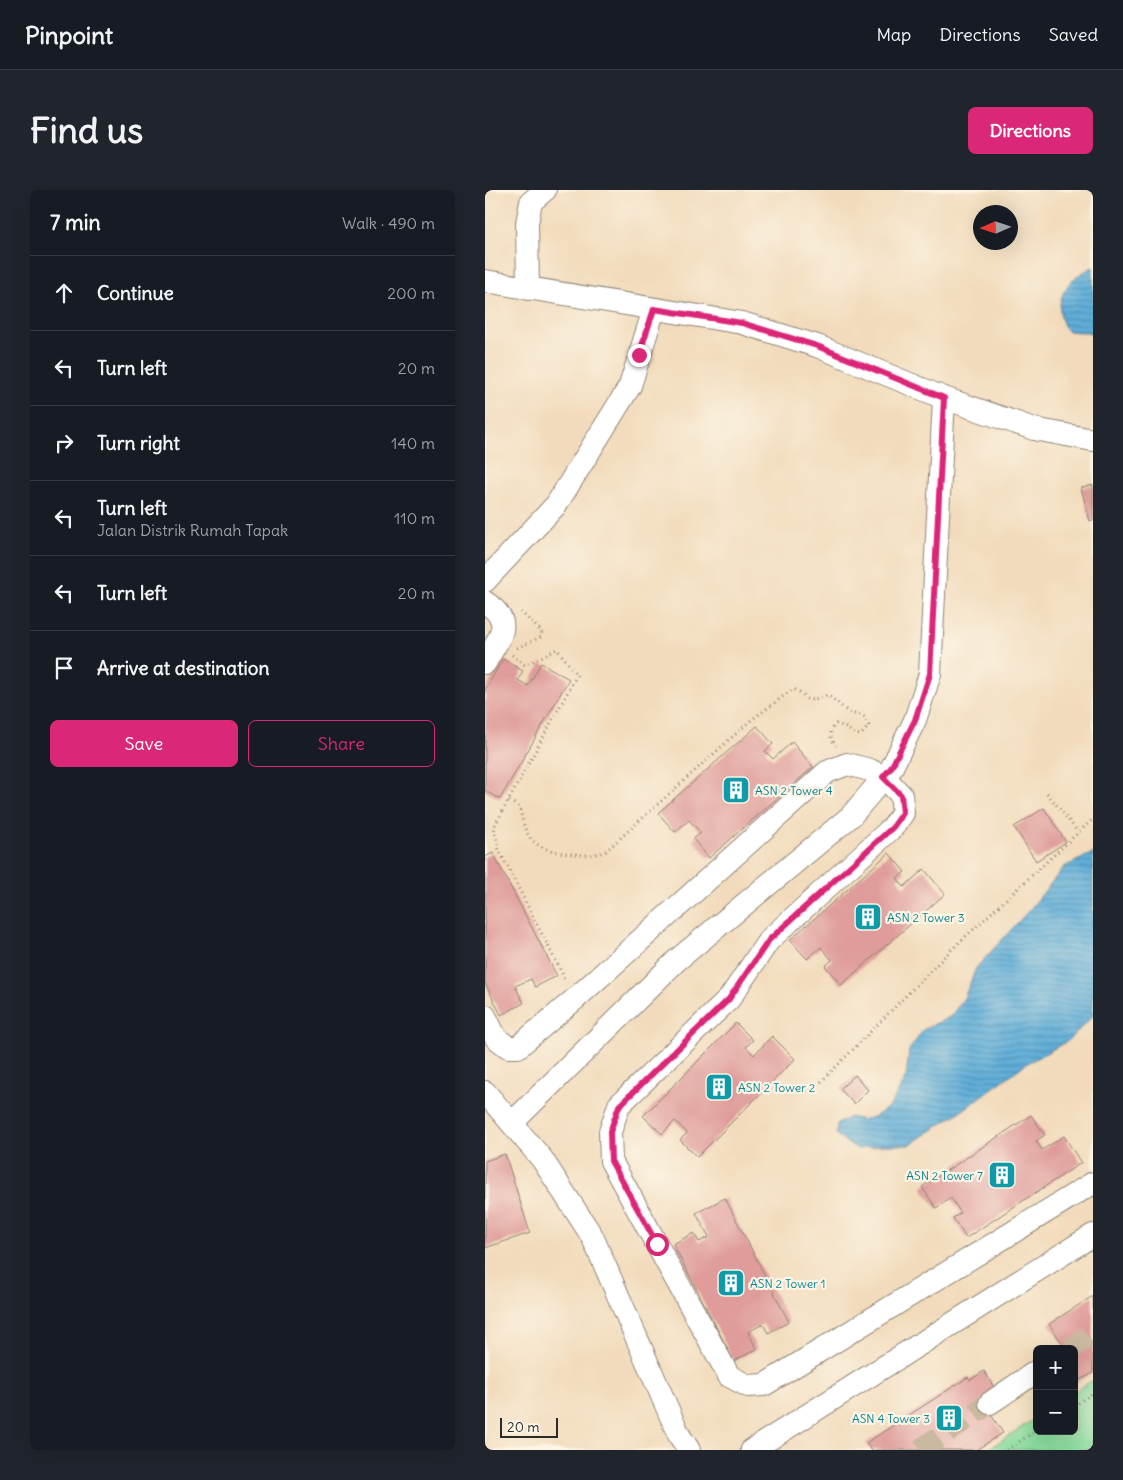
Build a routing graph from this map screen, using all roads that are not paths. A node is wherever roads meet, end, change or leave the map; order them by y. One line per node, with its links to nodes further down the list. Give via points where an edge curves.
1 (545, 190): 3 (street, via 531,202 527,223)
2 (485, 281): 3 (street)
3 (528, 289): 4 (street)
4 (654, 309): 5 (street, via 751,326 817,346); 7 (street, via 625,395 556,505)
5 (944, 398): 6 (street, via 1034,429); 10 (street, via 930,674 915,720 891,768)
6 (1093, 440)
7 (485, 581)
8 (485, 602): 9 (street, via 503,620 503,630)
9 (485, 663)
10 (883, 777): 11 (street, via 847,764 827,772 518,1047 508,1047 496,1038); 13 (street, via 851,816 676,961); 14 (street, via 901,795 903,813 893,827 769,940 729,999 619,1106 610,1132 611,1161 729,1376 748,1386 764,1385)
11 (485, 1016)
12 (485, 1092): 13 (street)
13 (513, 1122): 18 (street, via 542,1159 592,1236 679,1435)
14 (1093, 1183)
15 (1093, 1235): 19 (street)
16 (1033, 1374): 17 (street)
17 (990, 1403)
18 (689, 1450)
19 (752, 1450)

